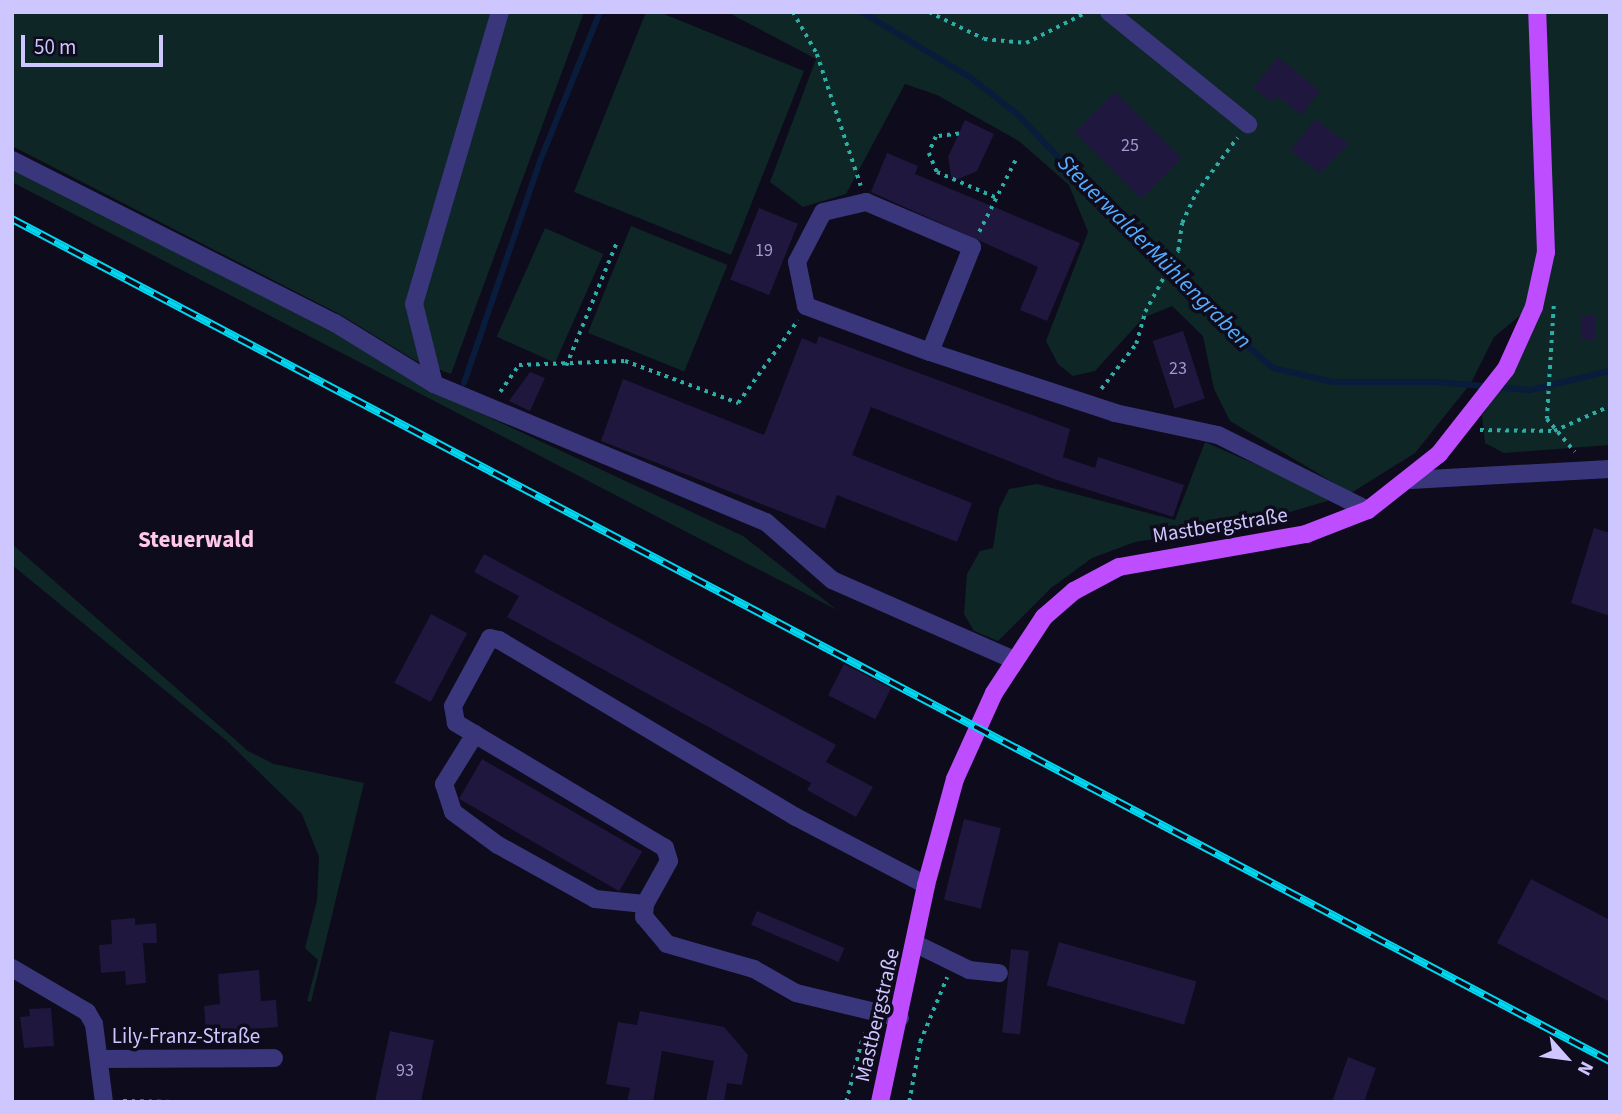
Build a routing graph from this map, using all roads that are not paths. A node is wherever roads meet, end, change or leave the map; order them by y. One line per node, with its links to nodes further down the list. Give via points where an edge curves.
1 (500, 12): 7 (street, via 414,304)
2 (1110, 12): 4 (street)
3 (1537, 12): 9 (main road, Mastbergstraße, via 1547,216 1541,281 1506,369 1481,407)
4 (1248, 124)
5 (12, 160): 7 (street, via 335,323)
6 (930, 352): 6 (street, via 972,247 866,201 823,212 797,262 806,306); 10 (street, via 1089,405 1218,435)
7 (434, 384): 11 (street, via 766,522 832,580)
8 (1602, 470): 9 (street)
9 (1411, 480): 10 (main road, Mastbergstraße)
10 (1368, 510): 11 (main road, Mastbergstraße, via 1306,534 1119,568 1074,591 1044,617)
11 (1012, 659): 13 (main road, Mastbergstraße, via 956,779)
12 (475, 734): 13 (street, via 450,715 490,638 796,817); 14 (street, via 665,848 669,861); 14 (street, via 444,785 453,811 498,845 595,899)
13 (926, 885): 15 (main road, Mastbergstraße)
14 (645, 904): 18 (street, via 648,928 667,944 754,970 796,993)
15 (916, 944): 17 (street, via 953,963); 18 (main road, Mastbergstraße)
16 (12, 968): 20 (street, Lily-Franz-Straße, via 87,1012)
17 (999, 973)
18 (900, 1018): 22 (main road, Mastbergstraße)
19 (274, 1058): 20 (street, Lily-Franz-Straße)
20 (99, 1059): 21 (street, Lily-Franz-Straße)
21 (104, 1102)
22 (880, 1102)

